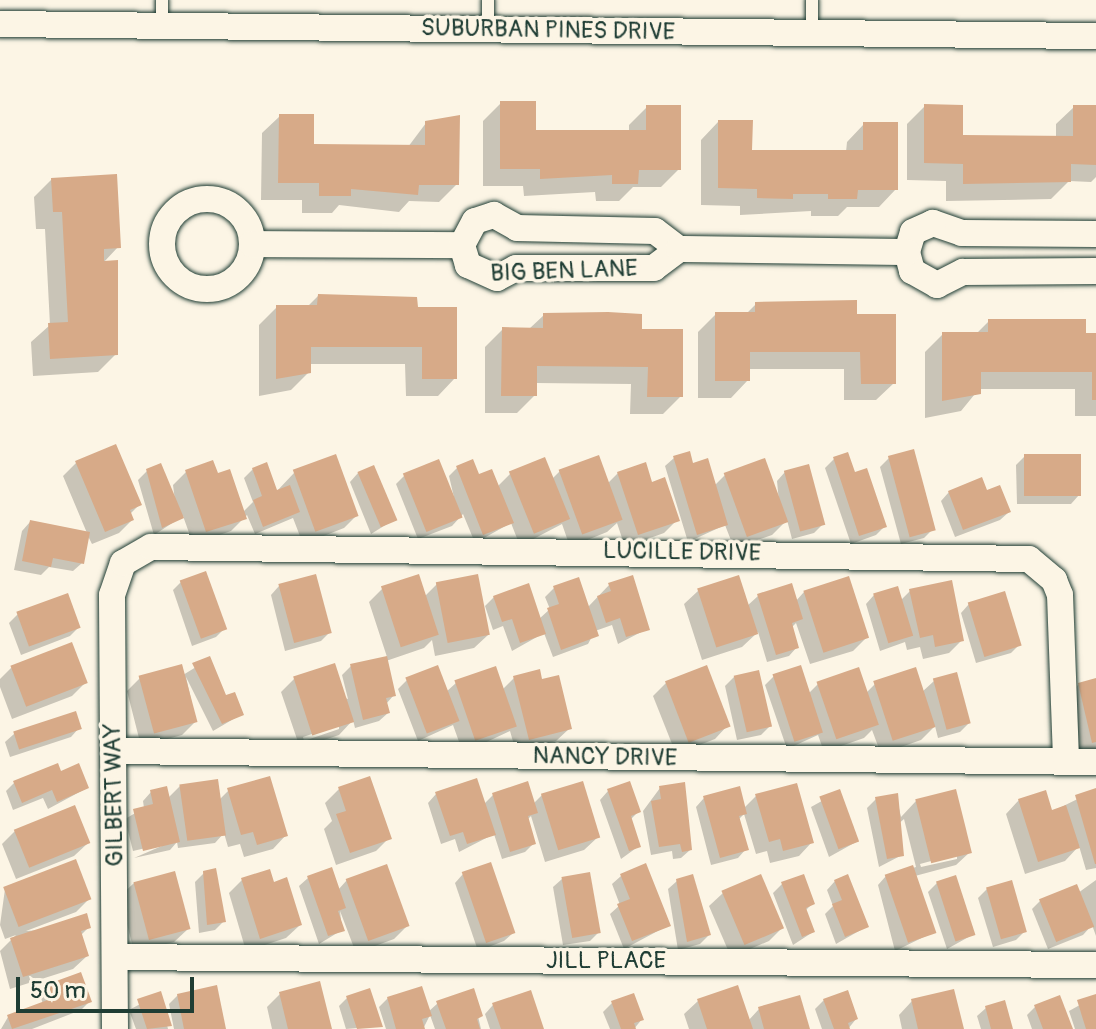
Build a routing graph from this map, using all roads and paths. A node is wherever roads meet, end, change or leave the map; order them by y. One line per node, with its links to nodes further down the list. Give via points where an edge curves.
1 (488, 0): 5 (lane)
2 (812, 0): 6 (lane)
3 (162, 13): 4 (street, SUBURBAN PINES DRIVE); 5 (street, SUBURBAN PINES DRIVE)
4 (0, 24)
5 (488, 29): 6 (street, SUBURBAN PINES DRIVE)
6 (812, 33): 7 (street, SUBURBAN PINES DRIVE)
7 (1096, 36)
8 (1096, 234): 12 (street, via 962,233 933,223 913,232)
9 (252, 244): 10 (street, BIG BEN LANE)
10 (462, 245): 11 (street, BIG BEN LANE, via 475,221 494,215 517,228 655,231); 11 (street, BIG BEN LANE, via 468,265 497,278 516,268 654,268)
11 (679, 249): 12 (street, BIG BEN LANE)
12 (907, 252): 13 (street, via 912,271 937,285 963,272)
13 (1096, 271)
14 (123, 563): 15 (street, GILBERT WAY, via 112,595); 16 (street, LUCILLE DRIVE, via 151,547 1021,557 1043,567 1060,595)
15 (114, 751): 16 (street, NANCY DRIVE); 18 (street, GILBERT WAY)
16 (1066, 762): 17 (street, NANCY DRIVE)
17 (1096, 762)
18 (116, 957): 19 (street, JILL PLACE); 20 (street, GILBERT WAY)
19 (1096, 965)
20 (115, 1029)

